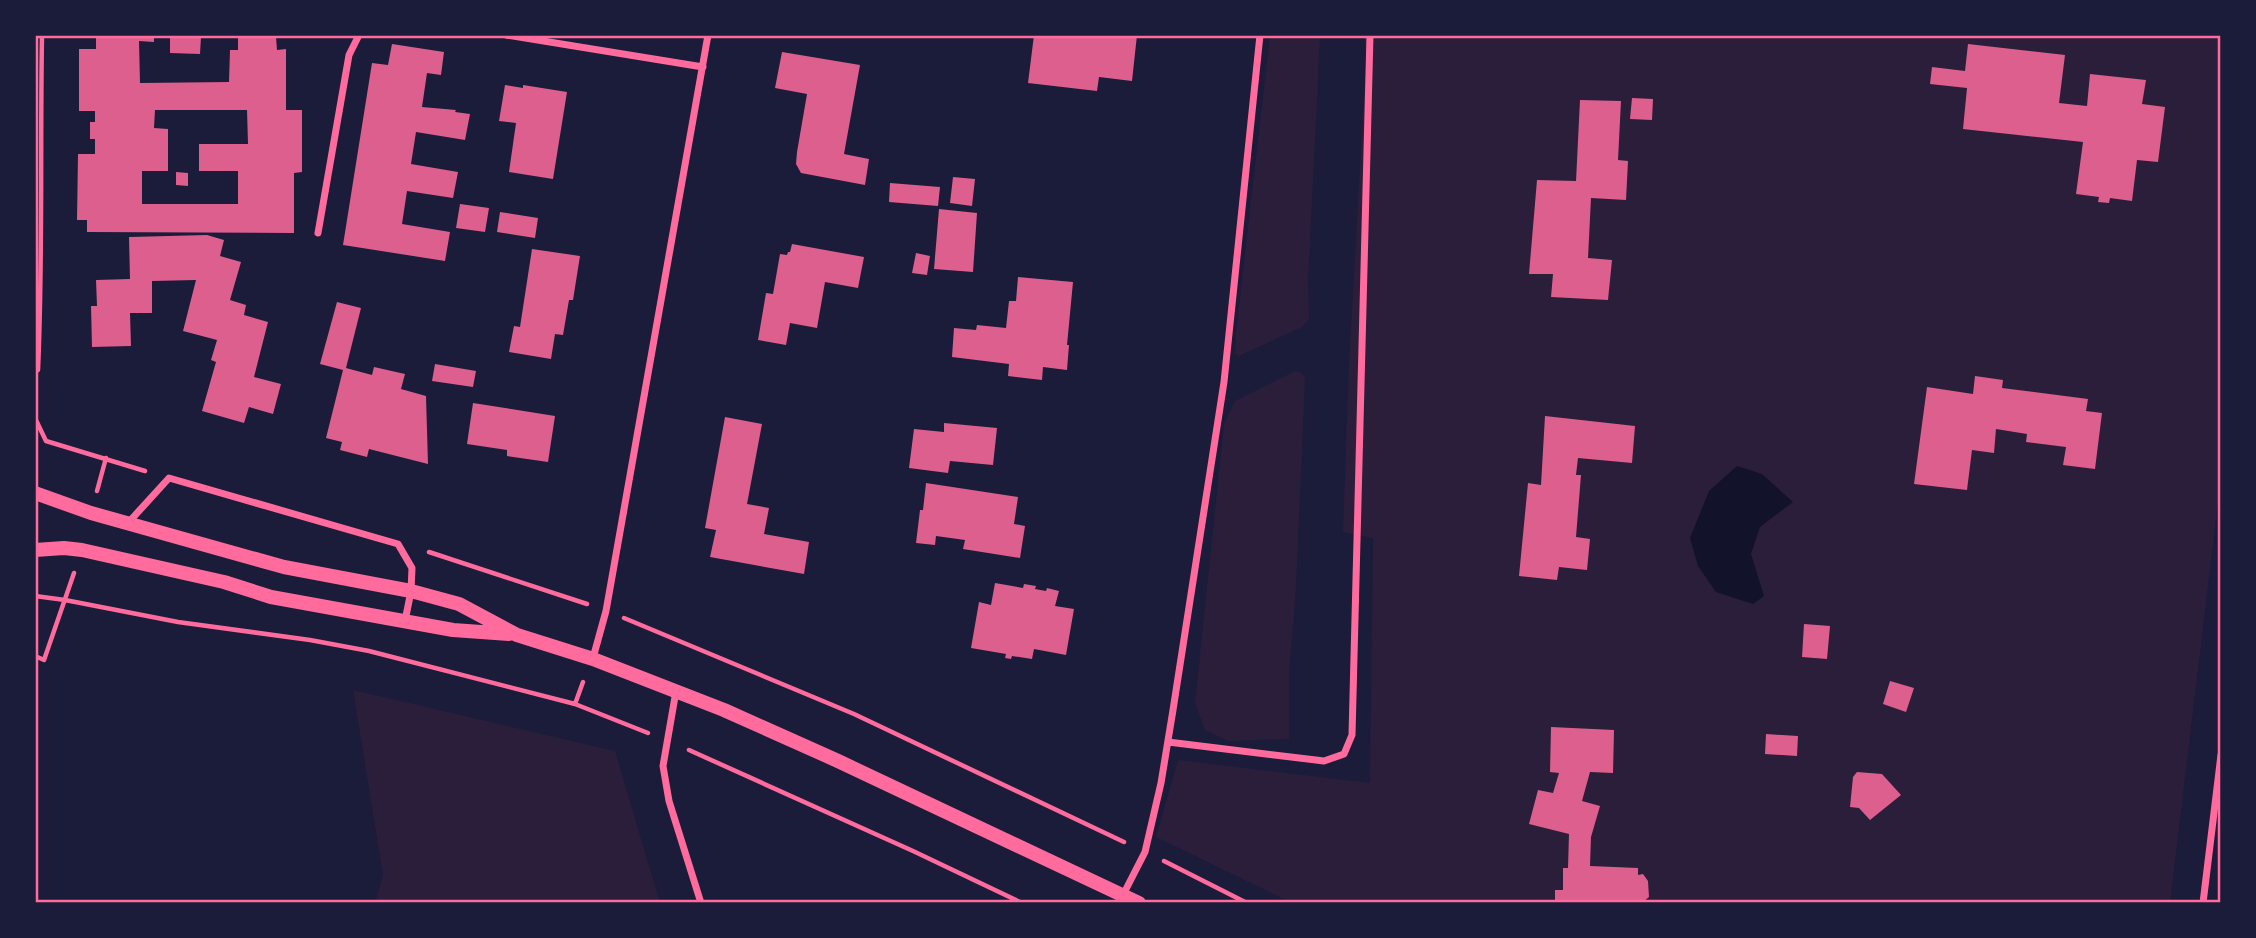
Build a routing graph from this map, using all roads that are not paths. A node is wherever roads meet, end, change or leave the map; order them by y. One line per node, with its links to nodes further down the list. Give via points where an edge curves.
1 (359, 35): 7 (street, via 349,55)
2 (506, 35): 6 (street)
3 (708, 35): 6 (street)
4 (1260, 35): 16 (street, via 1224,382)
5 (1370, 35): 16 (street, via 1352,735 1344,754 1324,761)
6 (703, 67): 14 (street, via 606,611)
7 (318, 233)
8 (35, 493): 9 (main road)
9 (128, 523): 11 (main road, via 284,567); 11 (street, via 169,478 398,544 412,568)
10 (35, 550): 12 (main road, via 82,550 271,597)
11 (411, 591): 12 (street); 13 (main road, via 459,604)
12 (405, 622): 13 (main road)
13 (517, 635): 14 (main road)
14 (593, 659): 15 (main road)
15 (677, 691): 18 (main road); 19 (street, via 663,766 669,802)
16 (1168, 741): 18 (street, via 1145,852)
17 (2221, 755): 21 (street)
18 (1123, 895): 20 (main road)
19 (701, 903)
20 (1139, 903)
21 (2203, 903)

